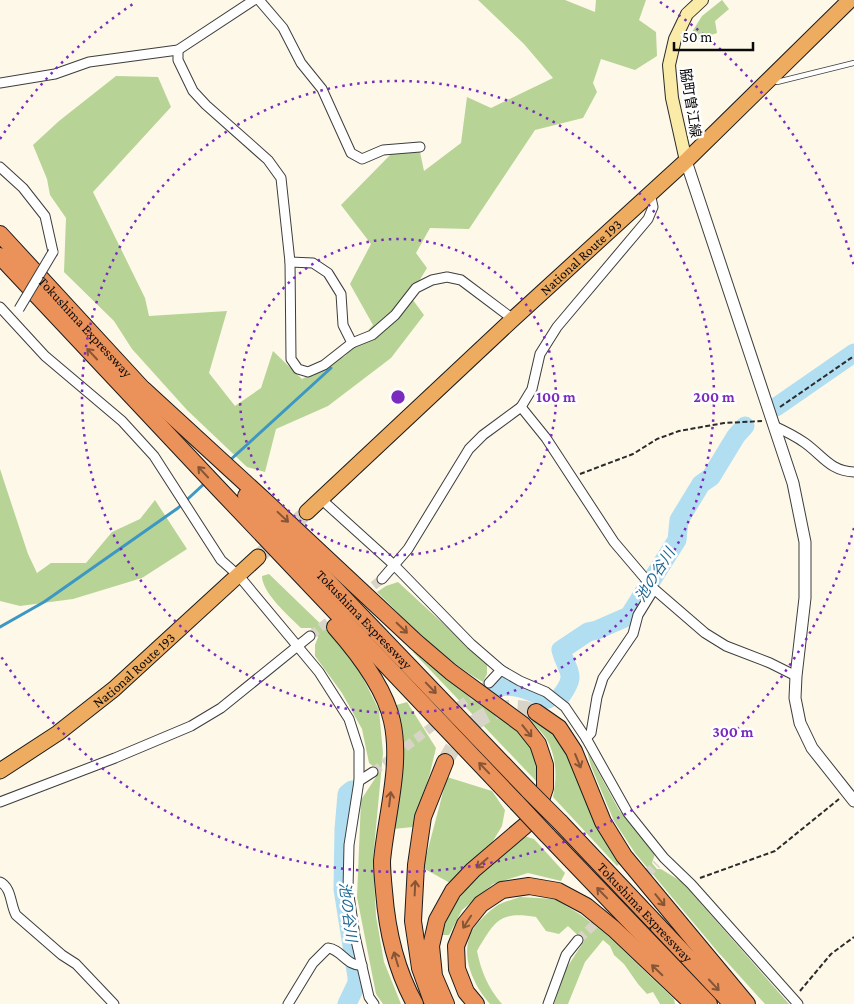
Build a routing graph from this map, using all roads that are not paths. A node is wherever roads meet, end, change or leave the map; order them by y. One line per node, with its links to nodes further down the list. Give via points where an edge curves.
1 (254, 0): 5 (street)
2 (260, 0): 9 (street, via 283,28 301,63 322,89 351,153 362,159 383,150)
3 (702, 0): 10 (main road, 脇町曽江線, via 687,14 675,39 669,65 672,98)
4 (850, 0): 7 (highway, National Route 193)
5 (178, 50): 8 (street, via 89,62 56,74); 15 (street, via 178,60 193,91 268,160 281,178)
6 (854, 63): 7 (lane, via 777,82)
7 (771, 78): 10 (highway, National Route 193)
8 (0, 82)
9 (420, 147)
10 (686, 161): 12 (highway, National Route 193); 22 (street)
11 (0, 167): 17 (street, bridge, via 23,188 45,216 53,252)
12 (650, 193): 18 (highway, National Route 193); 21 (street, via 653,207 648,219 557,327 540,354 532,389)
13 (0, 234): 20 (highway, Tokushima Expressway)
14 (0, 256): 24 (highway, Tokushima Expressway, one-way to 14)
15 (290, 262): 19 (street, via 313,263 328,273 341,294 343,325); 19 (street, via 291,359 298,369 308,372 324,365)
16 (0, 307): 17 (street)
17 (11, 319): 29 (street, via 45,356 122,421 154,456 222,560)
18 (512, 319): 19 (street, via 461,280 447,277 416,288 395,315 372,335); 25 (highway, National Route 193)
19 (352, 342)
20 (144, 390): 54 (highway, one-way to 54, via 416,642 523,725 538,744 545,765 545,788 538,809 527,824 453,891 437,920 431,946 434,976); 59 (highway, Tokushima Expressway, one-way to 59, bridge)
21 (521, 407): 28 (street, via 469,449 416,538); 31 (street, via 546,438 614,542)
22 (772, 421): 23 (street, via 805,443 829,465 843,472); 35 (street, via 794,483 805,542 806,598)
23 (854, 472)
24 (218, 488): 52 (highway, one-way to 24, via 394,956 386,916 382,863 396,746 392,719 378,685 352,646); 58 (highway, Tokushima Expressway, one-way to 24, bridge)
25 (321, 499): 26 (highway, National Route 193); 28 (street)
26 (307, 512)
27 (258, 557): 29 (highway, National Route 193)
28 (394, 565): 30 (street); 34 (street)
29 (239, 576): 33 (street); 40 (highway, National Route 193, via 114,690 58,733)
30 (382, 579)
31 (651, 586): 35 (street, via 705,633 726,646); 38 (street, via 633,634 603,678 591,733)
32 (310, 636): 33 (street)
33 (298, 646): 42 (street, via 319,672 349,720 358,750); 44 (street, via 221,708 191,726)
34 (501, 670): 36 (street); 38 (street, via 546,692 565,707)
35 (796, 676): 43 (street, via 795,698 800,724 812,748)
36 (489, 683)
37 (536, 712): 60 (highway, one-way to 60, via 559,728 574,751 603,822 624,856)
38 (586, 738): 48 (street, via 628,814 660,861 691,884)
39 (445, 762): 53 (highway, one-way to 39, via 420,968 413,921 423,817)
40 (0, 771)
41 (373, 772): 42 (street)
42 (359, 781): 47 (street, via 349,845 348,889)
43 (850, 797)
44 (0, 802)
45 (0, 882): 49 (street, via 8,890 16,915 76,964)
46 (578, 940): 56 (street, via 566,955)
47 (357, 965): 50 (street, via 328,948 313,963); 51 (street)
48 (796, 1001)
49 (114, 1004)
50 (288, 1004)
51 (374, 1004)
52 (414, 1004)
53 (434, 1004)
54 (446, 1004)
55 (476, 1004): 57 (highway, one-way to 55, via 586,906 558,891 529,886 502,890 480,904 465,924 456,946 457,970 466,992)
56 (548, 1004)
57 (693, 1004)
58 (709, 1004)
59 (732, 1004)
60 (747, 1004)

